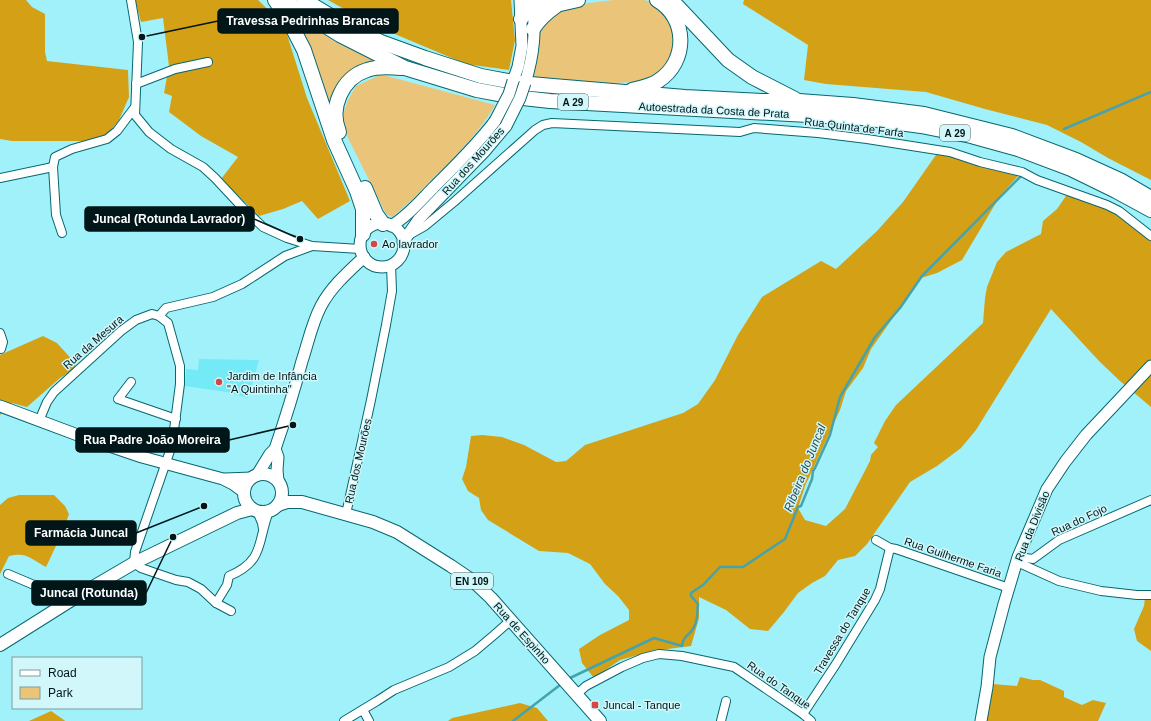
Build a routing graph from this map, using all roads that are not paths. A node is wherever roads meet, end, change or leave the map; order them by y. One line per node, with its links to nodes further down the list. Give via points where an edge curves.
1 (131, 0): 14 (street, via 138,42)
2 (275, 0): 24 (highway, via 304,50 334,140 358,191 363,209)
3 (282, 0): 13 (highway, Autoestrada da Costa de Prata / A 29, via 340,35)
4 (304, 0): 15 (highway, Autoestrada da Costa de Prata / A 29, via 381,42 481,76 519,83)
5 (578, 0): 9 (highway)
6 (657, 0): 15 (highway, via 664,4 679,26 681,40 678,55 671,70 658,81)
7 (671, 0): 16 (highway, via 728,60 752,78)
8 (529, 1): 9 (highway, via 539,7); 10 (highway); 11 (street, Rua dos Mourões, via 534,17)
9 (560, 4): 11 (highway, via 546,12)
10 (521, 19): 22 (street, Rua dos Mourões, bridge, via 522,46 518,67 509,94 495,121 412,210 398,222)
11 (533, 29): 27 (street, Rua dos Mourões, bridge, via 534,47 530,68 520,98 506,126 419,219)
12 (208, 62): 14 (street, via 175,69)
13 (405, 68): 21 (highway, Autoestrada da Costa de Prata / A 29, via 478,90 514,97 863,118 921,126 971,136 1071,169); 22 (highway, via 377,67 361,72 346,84 335,112 338,130 376,214)
14 (136, 84): 17 (street)
15 (627, 92): 16 (highway, Autoestrada da Costa de Prata / A 29, via 692,98)
16 (799, 101): 20 (highway, Autoestrada da Costa de Prata / A 29, via 924,114 1012,136 1076,160 1120,180)
17 (135, 107): 18 (street, via 117,131 107,139 54,157); 26 (street, via 136,116 149,132 171,149 203,167 263,228)
18 (53, 167): 19 (street); 23 (street, via 56,215)
19 (0, 178)
20 (1151, 198)
21 (1151, 210)
22 (387, 225): 24 (street, via 374,225); 27 (street)
23 (62, 233)
24 (363, 234): 29 (street)
25 (1151, 236): 27 (street, Rua Quinta de Farfa, via 1107,205 1037,180 1022,172 950,152 860,138 754,128 740,132 552,123 535,130 454,202)
26 (287, 238): 28 (street); 30 (street)
27 (405, 239): 31 (street, via 400,258)
28 (312, 246): 29 (street); 30 (street, Rua da Mesura)
29 (362, 253): 31 (street, via 369,263 376,266); 40 (street, via 331,291 315,318)
30 (285, 256): 32 (street, Rua da Mesura, via 242,284 213,297 166,308)
31 (391, 265): 50 (street, Rua dos Mourões, via 392,291 386,325)
32 (159, 316): 38 (street, via 168,323 180,366); 39 (street, Rua da Mesura, via 152,314 136,320 121,331 54,392)
33 (0, 333): 34 (street, via 3,342)
34 (0, 349)
35 (1151, 366): 53 (street, Rua da Divisão, via 1086,435 1065,462 1047,489)
36 (131, 382): 38 (street, via 118,399)
37 (0, 406): 39 (street)
38 (176, 419): 41 (street, via 172,446)
39 (39, 420): 41 (street, via 142,457)
40 (275, 449): 42 (street); 44 (street)
41 (166, 463): 43 (street); 54 (street, via 135,552)
42 (255, 476): 43 (street); 44 (main road, EN 109, via 269,475); 45 (main road, via 245,487)
43 (223, 479): 45 (street, via 233,484)
44 (280, 484): 47 (main road, Rua de Espinho / EN 109); 48 (main road, via 281,500)
45 (244, 496): 48 (main road, via 248,505); 49 (main road, via 242,507)
46 (1151, 500): 53 (street, Rua do Fojo, via 1059,540 1033,559)
47 (302, 502): 48 (main road, Rua de Espinho / EN 109, via 287,502); 50 (main road, Rua de Espinho / EN 109)
48 (264, 509): 49 (main road, EN 109); 59 (street, via 263,531 257,554 249,564 229,576 228,585)
49 (237, 513): 54 (main road, EN 109)
50 (346, 514): 61 (main road, Rua de Espinho / EN 109, via 397,532 424,548 473,581)
51 (876, 540): 52 (street)
52 (890, 548): 56 (street, Rua Guilherme Faria); 66 (street, Travessa do Tanque, via 875,600)
53 (1018, 560): 56 (street, Rua da Divisão); 58 (street, via 1059,581 1101,591)
54 (134, 563): 57 (main road, EN 109); 59 (street, via 141,568 201,588)
55 (8, 574): 57 (street, via 34,585)
56 (1009, 588): 72 (street, Rua da Divisão, via 990,657)
57 (81, 594): 62 (main road, EN 109)
58 (1151, 595)
59 (216, 603): 60 (street)
60 (231, 611)
61 (511, 620): 63 (main road, Rua de Espinho / EN 109); 65 (street, via 475,651 449,667 394,690)
62 (0, 645)
63 (577, 694): 66 (street, Rua do Tanque, via 586,686 643,658 659,654 682,656 734,667); 67 (main road, Rua de Espinho / EN 109)
64 (726, 701): 70 (street)
65 (363, 710): 68 (street); 69 (street)
66 (803, 714): 71 (street, Rua do Tanque)
67 (595, 720)
68 (344, 721)
69 (369, 721)
70 (721, 721)
71 (811, 721)
72 (981, 721)

